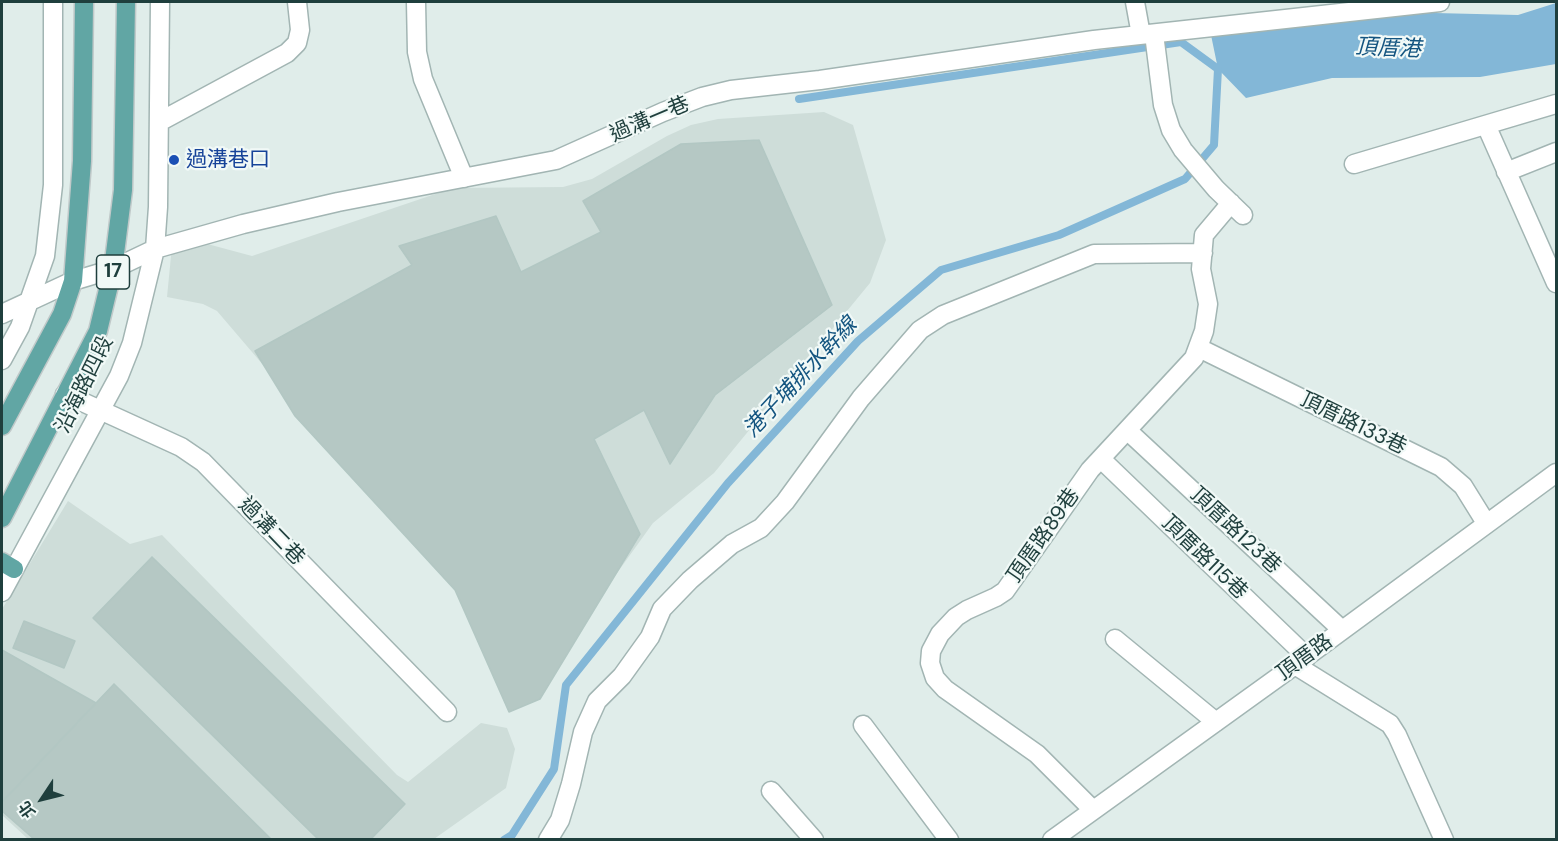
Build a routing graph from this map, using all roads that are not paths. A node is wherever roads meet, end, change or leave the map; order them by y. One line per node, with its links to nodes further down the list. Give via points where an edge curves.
1 (53, 2): 23 (street, via 53,185 45,256)
2 (84, 2): 21 (main road, 17, via 82,161)
3 (126, 2): 20 (main road, 沿海路四段 / 17, via 123,190)
4 (160, 2): 12 (street, 沿海路四段)
5 (297, 2): 12 (street, via 300,30 297,43 287,52)
6 (416, 2): 17 (street, via 417,52 423,79)
7 (1135, 2): 10 (street)
8 (1440, 2): 9 (street, 過溝一巷)
9 (1322, 8): 10 (street, 過溝一巷)
10 (1150, 38): 17 (street, 過溝一巷, via 1094,40 731,90 663,112 556,160); 19 (street, 頂厝路89巷, via 1171,130 1216,189 1237,209 1204,235)
11 (1557, 104): 13 (street)
12 (159, 122): 18 (street, 沿海路四段)
13 (1486, 125): 15 (street); 16 (street)
14 (1557, 152): 16 (street)
15 (1354, 164)
16 (1506, 172): 22 (street)
17 (464, 177): 18 (street, 過溝一巷, via 243,224)
18 (154, 249): 20 (street, 過溝一巷); 28 (street, 沿海路四段, via 132,343)
19 (1203, 253): 25 (street, 頂厝路89巷, via 1201,269 1208,304); 45 (street, via 1094,254 943,315 920,330 861,398 785,502 761,528 732,544 662,609 650,637 622,676 597,701 583,732 560,820)
20 (113, 269): 21 (street, 過溝一巷); 27 (main road, 沿海路四段 / 17, via 98,331)
21 (74, 281): 23 (street, 過溝一巷); 29 (main road, 17, via 62,314)
22 (1557, 283)
23 (29, 301): 24 (street, 過溝一巷); 26 (street)
24 (2, 314)
25 (1199, 348): 30 (street, 頂厝路89巷); 34 (street, 頂厝路133巷, via 1441,467 1463,486)
26 (2, 360)
27 (65, 394): 28 (street, 過溝二巷); 33 (main road, 沿海路四段 / 17)
28 (100, 411): 35 (street, 沿海路四段); 40 (street, 過溝二巷, via 181,447 203,462)
29 (2, 426)
30 (1128, 431): 31 (street, 頂厝路89巷); 37 (street, 頂厝路123巷)
31 (1101, 459): 39 (street, 頂厝路115巷); 44 (street, 頂厝路89巷, via 1005,591 948,624 931,651 930,663 935,678 945,689 1037,754)
32 (1557, 472): 34 (street, 頂厝路)
33 (2, 518)
34 (1486, 523): 37 (street, 頂厝路)
35 (8, 566): 36 (street, 沿海路四段)
36 (2, 592)
37 (1342, 630): 39 (street, 頂厝路)
38 (1116, 639): 41 (street)
39 (1301, 661): 41 (street, 頂厝路); 49 (street, 頂厝路115巷, via 1390,724)
40 (447, 712)
41 (1216, 722): 44 (street, 頂厝路)
42 (862, 725): 47 (street)
43 (771, 791): 46 (street)
44 (1093, 810): 48 (street, 頂厝路)
45 (548, 840)
46 (814, 840)
47 (949, 840)
48 (1052, 840)
49 (1444, 840)

